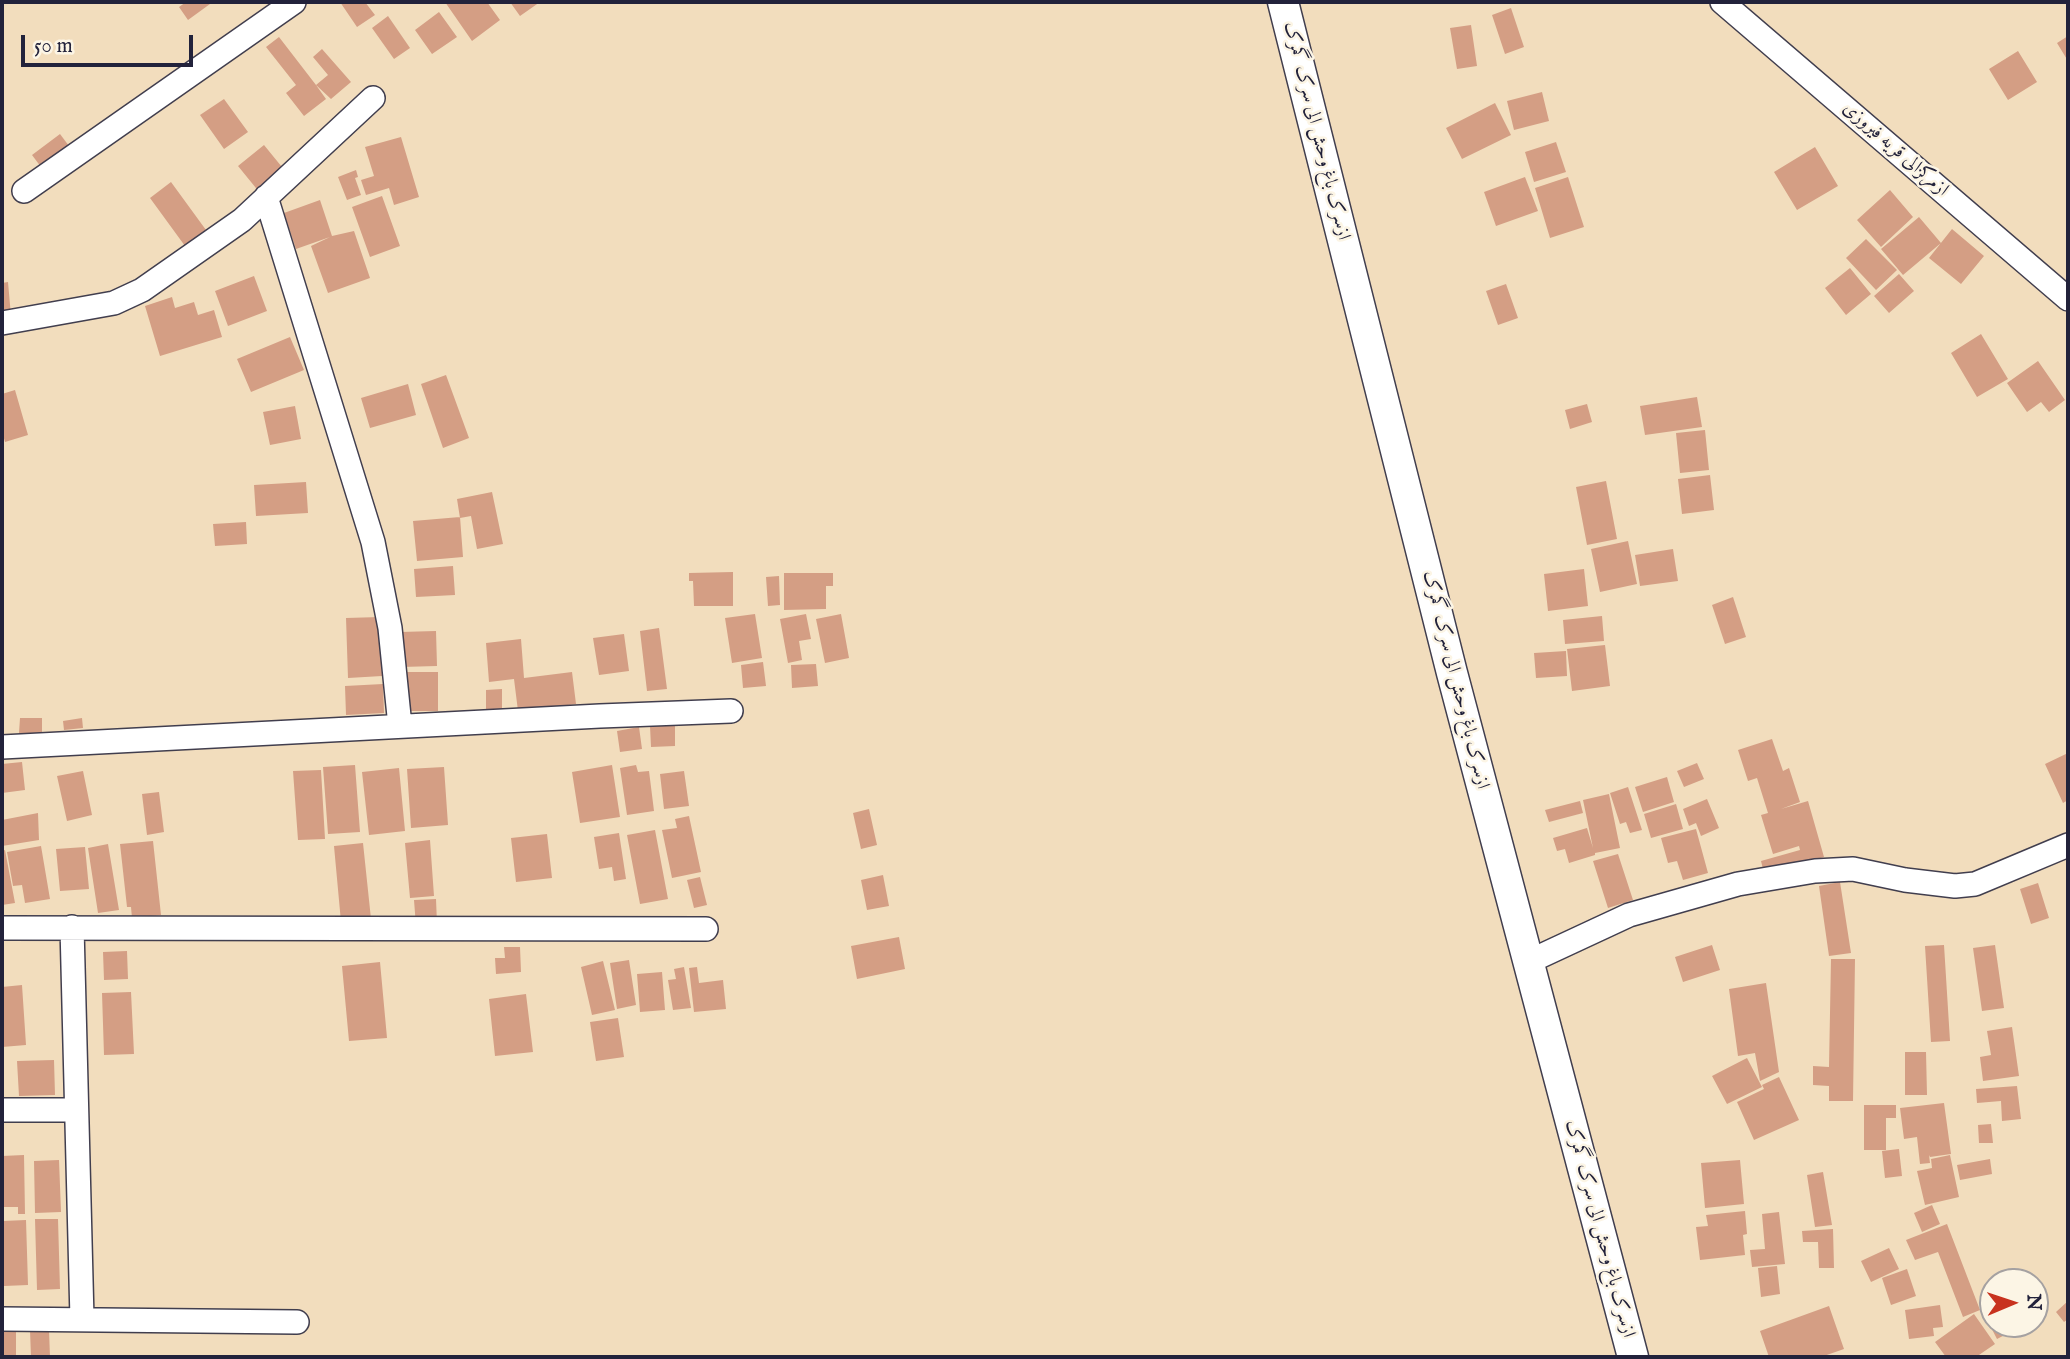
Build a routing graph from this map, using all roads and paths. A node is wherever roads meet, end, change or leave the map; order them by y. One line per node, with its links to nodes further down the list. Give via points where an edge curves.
1 (295, 2): 5 (street)
2 (1283, 2): 16 (main road, ازسرک باغ وحش الی سرک گمرک)
3 (1722, 2): 7 (street, ازمرکزالی قریه فیروزی)
4 (373, 98): 6 (street)
5 (24, 191)
6 (266, 197): 8 (street, via 242,220 142,290 114,303); 10 (street, via 373,542 390,628)
7 (2068, 299)
8 (2, 323)
9 (731, 711): 10 (street)
10 (400, 726): 11 (street)
11 (2, 747)
12 (2068, 845): 16 (street, via 1975,884 1905,880 1853,869 1738,884 1629,915)
13 (72, 927): 14 (street); 15 (street); 18 (street)
14 (2, 928)
15 (706, 929)
16 (1528, 962): 22 (main road, ازسرک باغ وحش الی سرک گمرک)
17 (2, 1110): 18 (street)
18 (76, 1110): 20 (street)
19 (2, 1319): 20 (street)
20 (82, 1319): 21 (street)
21 (296, 1322)
22 (1633, 1357)

